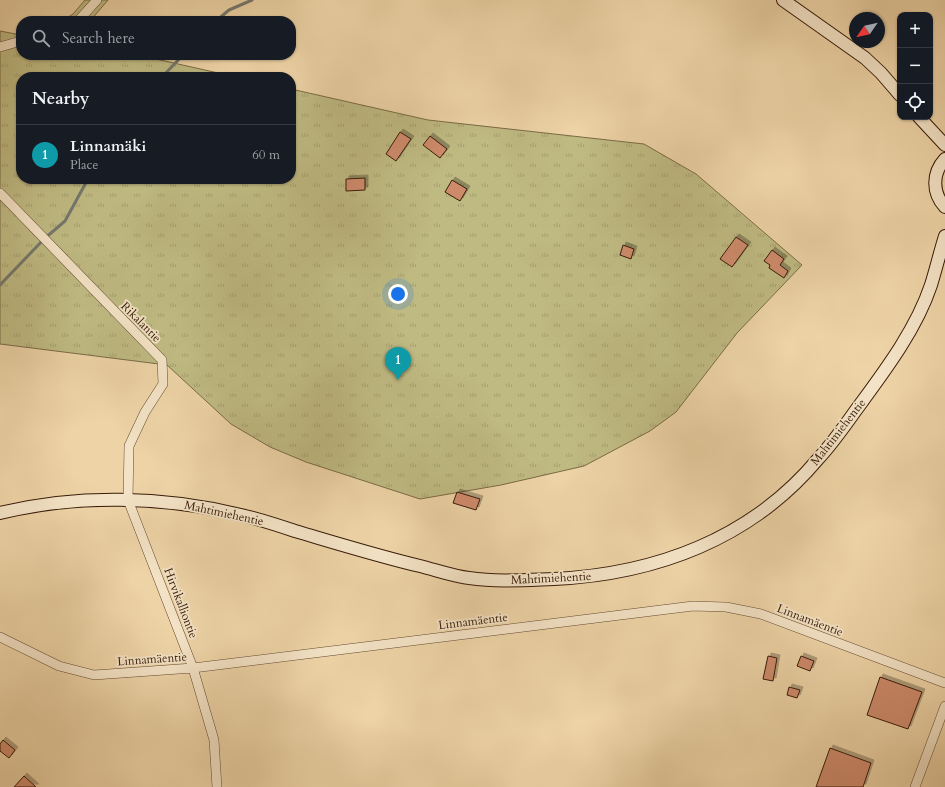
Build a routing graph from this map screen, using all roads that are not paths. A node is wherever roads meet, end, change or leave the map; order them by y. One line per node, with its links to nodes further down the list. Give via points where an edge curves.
1 (97, 0): 3 (street)
2 (783, 0): 6 (main road, via 865,58)
3 (83, 16)
4 (16, 42): 5 (street)
5 (0, 47)
6 (897, 92)
7 (922, 120): 8 (main road)
8 (945, 145)
9 (945, 159): 11 (main road, via 938,168 935,180 936,194)
10 (0, 194): 13 (street, Rikalantie, via 162,360 163,384 144,412 129,446)
11 (945, 207)
12 (945, 236): 13 (main road, Mahtimiehentie, via 931,286 920,311 877,381 816,462 764,510 731,532 694,550 650,566 609,575 567,578 512,581 467,578 380,556 241,514)
13 (128, 500): 14 (main road, Mahtimiehentie, via 57,503); 16 (street, Hirvikalliontie)
14 (0, 513)
15 (0, 637): 16 (street, Linnamäentie, via 58,666 94,675)
16 (193, 668): 17 (street, Linnamäentie, via 693,606 726,607 761,614); 19 (street, Hirvikalliontie, via 214,740)
17 (945, 683)
18 (945, 706): 20 (street)
19 (217, 787)
20 (915, 787)

